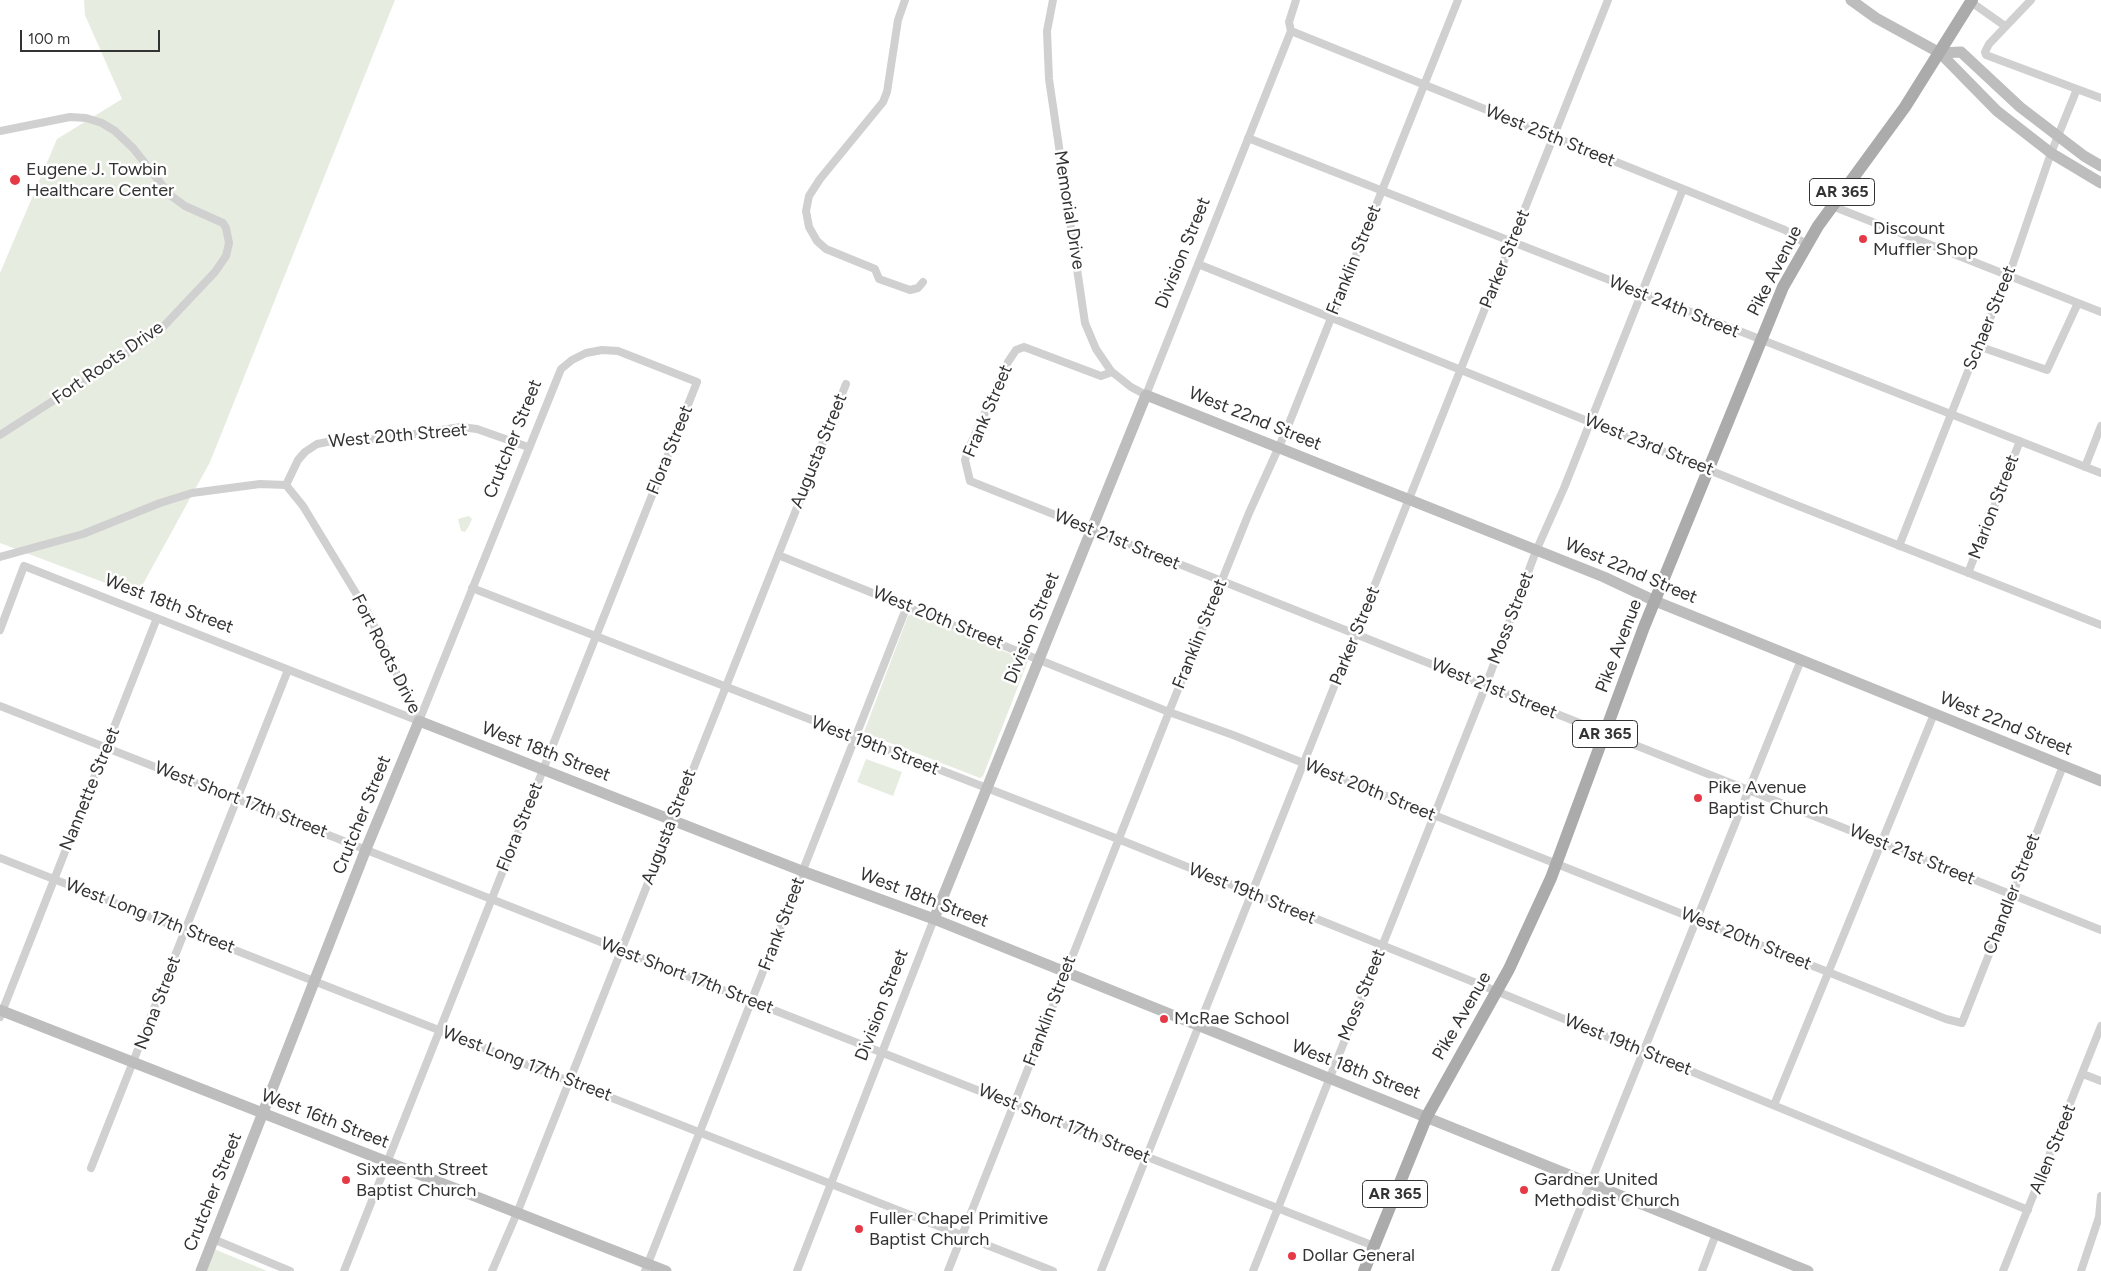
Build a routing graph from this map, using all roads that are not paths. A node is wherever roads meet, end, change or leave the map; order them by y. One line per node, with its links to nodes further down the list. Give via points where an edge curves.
1 (905, 0): 29 (street, via 898,20 883,102 820,179 809,196 806,211 809,227 826,249 874,269 878,279 910,290)
2 (1052, 0): 37 (street, Memorial Drive, via 1047,31 1049,79 1086,323 1096,348)
3 (1296, 0): 10 (street, Division Street, via 1288,22)
4 (1458, 0): 12 (street, Franklin Street)
5 (1608, 0): 17 (street, Parker Street)
6 (1851, 0): 11 (street, via 1876,18)
7 (2031, 0): 9 (street)
8 (1971, 1): 9 (street); 11 (main road, AR 365)
9 (2005, 26): 13 (street, via 1985,52)
10 (1291, 31): 12 (street, West 25th Street); 18 (street, Division Street)
11 (1940, 53): 16 (street, via 1961,52); 19 (street, via 1997,111); 24 (main road, Pike Avenue / AR 365)
12 (1424, 85): 17 (street, West 25th Street); 23 (street, Franklin Street)
13 (2076, 89): 14 (street); 16 (street, Schaer Street)
14 (2101, 98)
15 (0, 132): 44 (street, Fort Roots Drive, via 70,117 102,123 133,148 170,195 185,206 223,223 229,243 226,256 215,272 157,332)
16 (2058, 136): 19 (street, Schaer Street); 20 (street)
17 (1553, 137): 22 (street, West 25th Street); 25 (street, Parker Street)
18 (1248, 138): 23 (street, West 24th Street); 27 (street, Division Street)
19 (2051, 154): 21 (street); 28 (street, Schaer Street)
20 (2101, 166)
21 (2101, 183)
22 (1683, 190): 26 (street, West 25th Street, via 1785,230); 30 (street, Moss Street)
23 (1382, 191): 25 (street, West 24th Street); 33 (street, Franklin Street)
24 (1832, 206): 26 (main road, Pike Avenue / AR 365); 28 (street)
25 (1511, 242): 30 (street, West 24th Street); 36 (street, Parker Street)
26 (1806, 244): 34 (main road, Pike Avenue / AR 365)
27 (1198, 264): 33 (street, West 23rd Street); 40 (street, Division Street)
28 (2009, 275): 31 (street); 35 (street, Schaer Street)
29 (923, 282)
30 (1641, 294): 34 (street, West 24th Street); 42 (street, Moss Street)
31 (2078, 303): 32 (street); 35 (street, via 2046,370)
32 (2101, 312)
33 (1331, 318): 36 (street, West 23rd Street); 47 (street, Franklin Street)
34 (1759, 341): 41 (street, West 24th Street); 49 (main road, Pike Avenue / AR 365)
35 (1978, 346): 41 (street, Schaer Street)
36 (1461, 370): 42 (street, West 23rd Street); 53 (street, Parker Street)
37 (1112, 372): 40 (street, Memorial Drive, via 1131,388); 51 (street, Frank Street, via 1101,376 1024,347 1016,350 965,460)
38 (558, 373): 46 (street, Crutcher Street); 68 (street, Flora Street, via 586,353 618,351 697,382)
39 (846, 384): 57 (street, Augusta Street)
40 (1146, 395): 47 (street, West 22nd Street); 54 (street, Division Street)
41 (1952, 414): 45 (street, West 24th Street); 55 (street, Schaer Street)
42 (1590, 421): 49 (street, West 23rd Street); 56 (street, Moss Street)
43 (2101, 426): 48 (street)
44 (0, 435)
45 (2020, 441): 48 (street, West 24th Street); 59 (street, Marion Street)
46 (528, 447): 52 (street, West 20th Street, via 461,427 388,438 327,442 305,452); 61 (street, Crutcher Street)
47 (1278, 447): 53 (street, West 22nd Street); 60 (street, Franklin Street)
48 (2085, 467): 50 (street, West 24th Street)
49 (1709, 469): 55 (street, West 23rd Street); 62 (main road, Pike Avenue / AR 365)
50 (2101, 473)
51 (970, 481): 54 (street, West 21st Street)
52 (286, 485): 58 (street, via 260,484 192,493 83,534); 77 (street, Fort Roots Drive, via 304,506 364,606)
53 (1408, 500): 56 (street, West 22nd Street); 67 (street, Parker Street)
54 (1091, 529): 60 (street, West 21st Street); 69 (street, Division Street)
55 (1899, 546): 59 (street, West 23rd Street)
56 (1536, 551): 62 (street, West 22nd Street); 72 (street, Moss Street)
57 (778, 554): 63 (street, West 20th Street); 73 (street, Augusta Street)
58 (0, 557)
59 (1968, 572): 65 (street, West 23rd Street)
60 (1222, 582): 67 (street, West 21st Street); 75 (street, Franklin Street)
61 (472, 588): 68 (street, West 19th Street); 77 (street, Crutcher Street)
62 (1655, 601): 70 (street, West 22nd Street); 78 (main road, Pike Avenue / AR 365)
63 (907, 606): 69 (street, West 20th Street); 79 (street, Frank Street)
64 (157, 618): 66 (street, West 18th Street, via 24,566); 71 (street, West 18th Street); 80 (street, Nannette Street)
65 (2101, 625)
66 (0, 630)
67 (1355, 634): 72 (street, West 21st Street); 81 (street, Parker Street)
68 (596, 636): 73 (street, West 19th Street); 83 (street, Flora Street)
69 (1039, 658): 75 (street, West 20th Street); 85 (street, Division Street)
70 (1801, 660): 76 (street, West 22nd Street); 86 (street)
71 (288, 670): 77 (street, West 18th Street); 87 (street, Nona Street)
72 (1486, 686): 78 (street, West 21st Street); 88 (street, Moss Street)
73 (724, 687): 79 (street, West 19th Street); 89 (street, Augusta Street)
74 (0, 706): 80 (street, West Short 17th Street)
75 (1168, 712): 81 (street, West 20th Street); 90 (street, Franklin Street)
76 (1934, 714): 82 (street, West 22nd Street); 91 (street)
77 (419, 721): 83 (street, West 18th Street); 92 (street, Crutcher Street)
78 (1605, 733): 86 (street, West 21st Street); 94 (main road, Pike Avenue / AR 365)
79 (855, 738): 85 (street, West 19th Street); 95 (street, Frank Street)
80 (106, 748): 87 (street, West Short 17th Street); 96 (street, Nannette Street)
81 (1304, 763): 88 (street, West 20th Street); 97 (street, Parker Street)
82 (2063, 766): 84 (street, West 22nd Street); 98 (street, Chandler Street)
83 (543, 770): 89 (street, West 18th Street); 99 (street, Flora Street)
84 (2101, 781)
85 (986, 789): 90 (street, West 19th Street); 100 (street, Division Street)
86 (1749, 790): 91 (street, West 21st Street); 101 (street)
87 (237, 800): 92 (street, West Short 17th Street); 103 (street, Nona Street)
88 (1434, 815): 94 (street, West 20th Street); 104 (street, Moss Street)
89 (672, 820): 95 (street, West 18th Street); 105 (street, Augusta Street)
90 (1118, 839): 97 (street, West 19th Street); 106 (street, Franklin Street)
91 (1882, 842): 98 (street, West 21st Street); 107 (street)
92 (366, 849): 99 (street, West Short 17th Street); 108 (street, Crutcher Street)
93 (0, 858): 96 (street, West Long 17th Street)
94 (1556, 864): 101 (street, West 20th Street); 109 (main road, Pike Avenue / AR 365, via 1531,923)
95 (802, 871): 100 (street, West 18th Street); 110 (street, Frank Street)
96 (54, 879): 103 (street, West Long 17th Street); 111 (street, Nannette Street)
97 (1252, 894): 104 (street, West 19th Street); 114 (street, Parker Street)
98 (2012, 894): 102 (street, West 21st Street); 112 (street, Chandler Street)
99 (491, 900): 105 (street, West Short 17th Street); 115 (street, Flora Street)
100 (934, 919): 106 (street, West 18th Street); 117 (street, Division Street)
101 (1697, 920): 107 (street, West 20th Street); 116 (street)
102 (2101, 930)
103 (186, 931): 108 (street, West Long 17th Street); 118 (street, Nona Street)
104 (1382, 945): 109 (street, West 19th Street); 120 (street, Moss Street)
105 (621, 950): 110 (street, West Short 17th Street); 121 (street, Augusta Street)
106 (1065, 971): 114 (street, West 18th Street); 123 (street, Franklin Street)
107 (1828, 972): 112 (street, West 20th Street); 124 (street)
108 (316, 982): 115 (street, West Long 17th Street); 125 (street, Crutcher Street)
109 (1496, 991): 116 (street, West 19th Street); 126 (main road, Pike Avenue / AR 365)
110 (751, 1002): 117 (street, West Short 17th Street); 127 (street, Frank Street)
111 (1, 1012): 118 (street, West 16th Street)
112 (1962, 1023)
113 (2101, 1026): 119 (street, Allen Street)
114 (1198, 1027): 120 (street, West 18th Street); 128 (street, Parker Street)
115 (440, 1030): 121 (street, West Long 17th Street); 129 (street, Flora Street)
116 (1644, 1052): 124 (street, West 19th Street); 131 (street)
117 (882, 1053): 123 (street, West Short 17th Street); 132 (street, Division Street)
118 (134, 1062): 125 (street, West 16th Street); 130 (street, Nona Street)
119 (2083, 1074): 122 (street); 135 (street, Allen Street)
120 (1329, 1078): 126 (street, West 18th Street); 134 (street, Moss Street)
121 (569, 1081): 127 (street, West Long 17th Street); 136 (street, Augusta Street)
122 (2101, 1081)
123 (1014, 1104): 128 (street, West Short 17th Street); 138 (street, Franklin Street)
124 (1774, 1105): 135 (street, West 19th Street)
125 (264, 1113): 129 (street, West 16th Street); 139 (street, Crutcher Street)
126 (1426, 1116): 131 (street, West 18th Street); 140 (main road, Pike Avenue / AR 365)
127 (700, 1132): 132 (street, West Long 17th Street); 141 (street, Frank Street)
128 (1147, 1157): 134 (street, West Short 17th Street); 150 (street, Parker Street)
129 (387, 1162): 136 (street, West 16th Street); 144 (street, Flora Street)
130 (91, 1168)
131 (1590, 1183): 137 (street, West 18th Street); 153 (street)
132 (831, 1184): 138 (street, West Long 17th Street); 147 (street, Division Street)
133 (2101, 1196): 157 (street, via 2098,1217)
134 (1278, 1208): 140 (street, West Short 17th Street); 151 (street, Moss Street)
135 (2028, 1210): 156 (street, Allen Street)
136 (518, 1213): 141 (street, West 16th Street); 145 (street, Augusta Street)
137 (1716, 1234): 154 (street); 155 (street, West 18th Street)
138 (962, 1235): 148 (street, Franklin Street); 149 (street, West Long 17th Street)
139 (213, 1239): 142 (street, Crutcher Street); 143 (street)
140 (1374, 1246): 152 (main road, Pike Avenue / AR 365)
141 (647, 1268): 146 (street, West 16th Street)
142 (200, 1271)
143 (290, 1271)
144 (344, 1271)
145 (492, 1271)
146 (666, 1271)
147 (797, 1271)
148 (948, 1271)
149 (1053, 1271)
150 (1101, 1271)
151 (1252, 1271)
152 (1364, 1271)
153 (1556, 1271)
154 (1702, 1271)
155 (1808, 1271)
156 (2003, 1271)
157 (2081, 1271)

